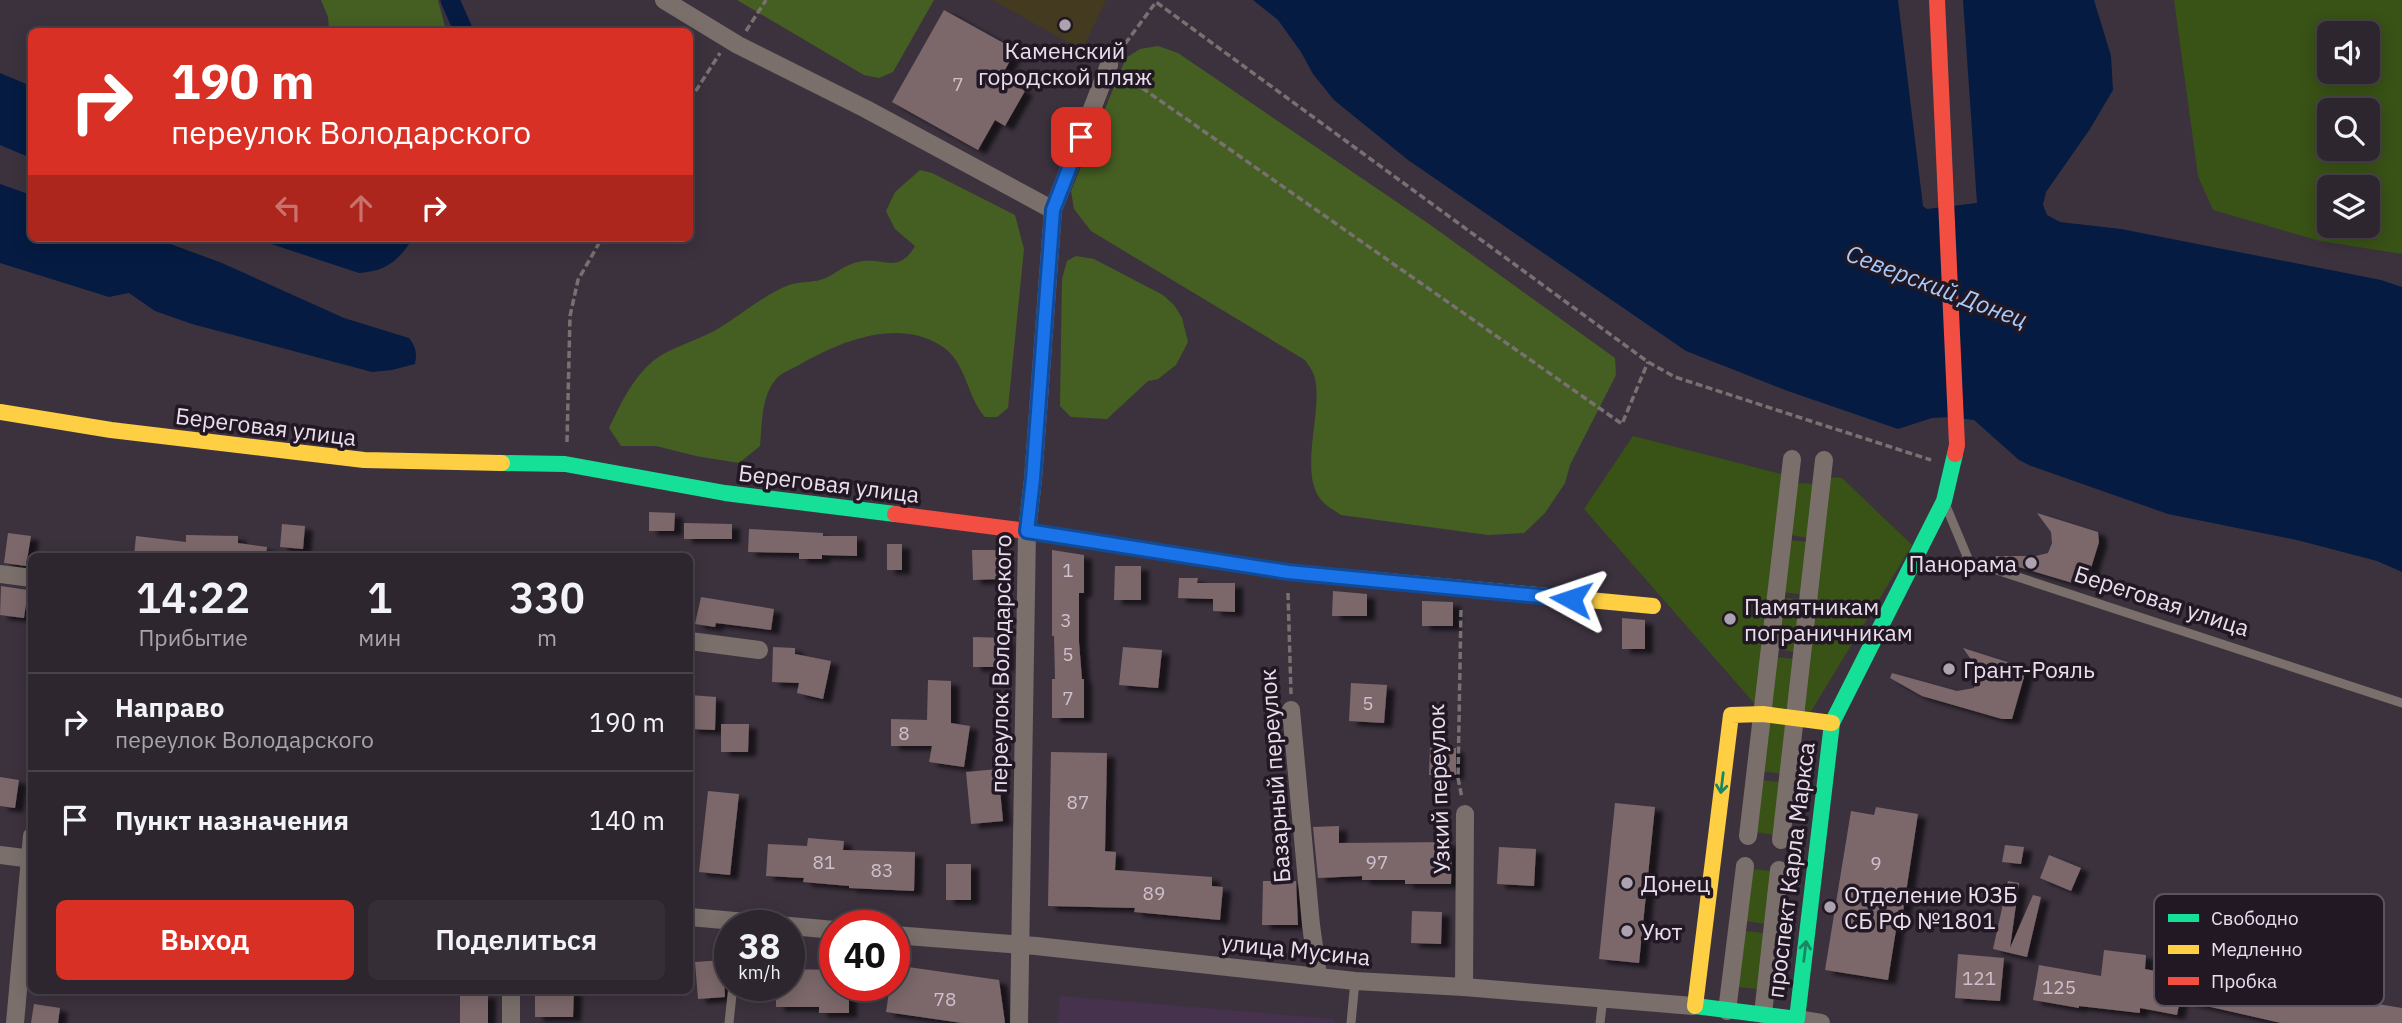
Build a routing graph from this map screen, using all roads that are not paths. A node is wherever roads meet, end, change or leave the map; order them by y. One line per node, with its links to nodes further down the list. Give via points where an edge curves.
1 (664, 0): 4 (street, via 733,42)
2 (1937, 0): 8 (street, via 1956,445)
3 (1109, 65): 4 (street, переулок Володарского)
4 (1053, 210): 9 (street, переулок Володарского)
5 (0, 412): 9 (street, Береговая улица, via 364,460 565,464 726,493)
6 (1792, 459): 17 (street, проспект Карла Маркса)
7 (1824, 460): 18 (street, проспект Карла Маркса)
8 (1944, 501): 15 (lane, Береговая улица, via 1969,561); 19 (street)
9 (1027, 531): 12 (street, Береговая улица, via 1288,572); 31 (street, переулок Володарского)
10 (0, 574): 11 (street)
11 (28, 578)
12 (1653, 606)
13 (693, 641): 14 (street)
14 (759, 650)
15 (2402, 703)
16 (1291, 710): 32 (street, Базарный переулок)
17 (1763, 714): 18 (street, проспект Карла Маркса); 21 (street, проспект Карла Маркса); 38 (street, проспект Карла Маркса, one-way to 38, via 1731,715)
18 (1795, 718): 19 (street, проспект Карла Маркса); 22 (street, проспект Карла Маркса)
19 (1832, 723): 41 (street, проспект Карла Маркса, one-way to 19)
20 (1465, 814): 34 (street, Узкий переулок)
21 (1748, 836)
22 (1781, 839)
23 (0, 855): 24 (street)
24 (28, 859)
25 (1745, 866): 40 (street, проспект Карла Маркса)
26 (1779, 870): 39 (street, проспект Карла Маркса)
27 (28, 881): 42 (street)
28 (693, 918): 29 (street)
29 (714, 920)
30 (910, 936): 31 (street, улица Мусина)
31 (1019, 946): 32 (street, улица Мусина); 45 (street, переулок Володарского)
32 (1318, 976): 33 (street, улица Мусина)
33 (1355, 981): 34 (street, улица Мусина); 46 (lane)
34 (1464, 987): 36 (street, улица Мусина)
35 (511, 994): 43 (street)
36 (1603, 999): 38 (street, улица Мусина); 47 (lane)
37 (731, 1001): 44 (lane)
38 (1693, 1006): 40 (street)
39 (1763, 1014): 40 (street); 41 (street)
40 (1738, 1015)
41 (1797, 1019): 48 (street)
42 (15, 1023)
43 (511, 1023)
44 (729, 1023)
45 (1019, 1023)
46 (1351, 1023)
47 (1600, 1023)
48 (1821, 1023)

